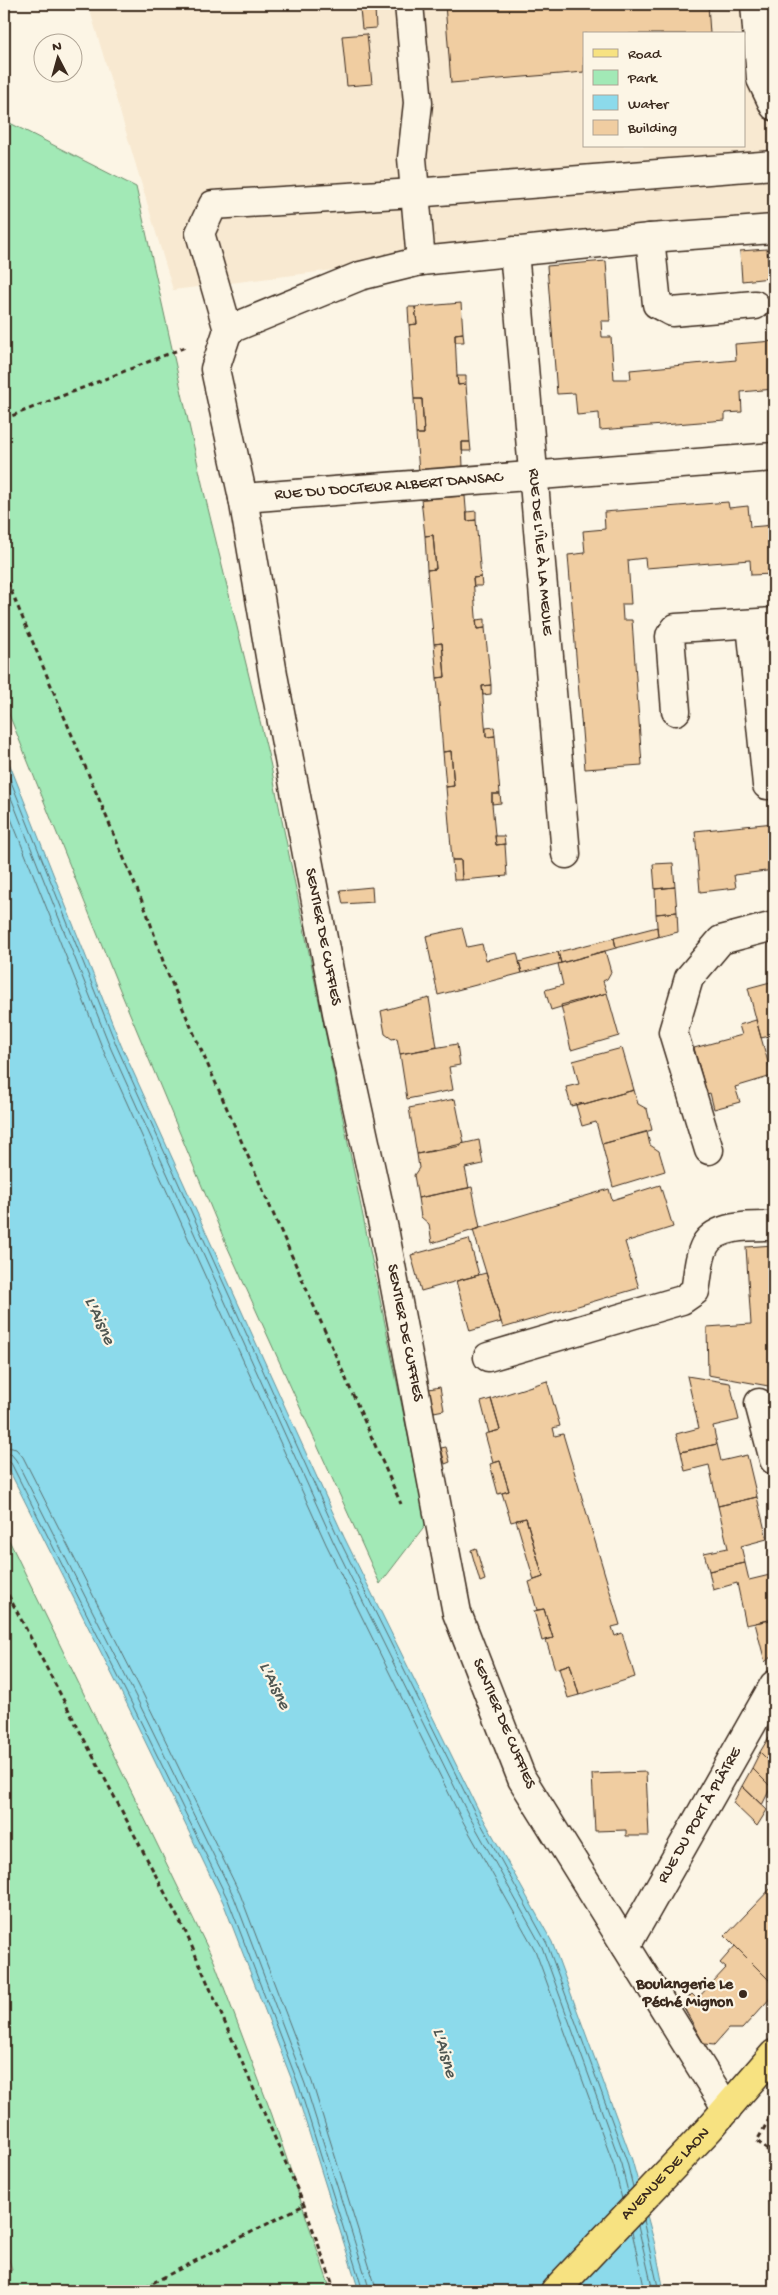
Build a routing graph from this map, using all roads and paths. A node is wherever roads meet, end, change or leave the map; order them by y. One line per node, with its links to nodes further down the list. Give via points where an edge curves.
1 (409, 4): 5 (street, via 418,103 412,158)
2 (755, 4): 3 (street, via 761,79)
3 (774, 106)
4 (774, 165): 5 (street)
5 (414, 193): 9 (street); 11 (street, via 213,206 200,233)
6 (774, 229): 7 (street)
7 (650, 238): 8 (street); 10 (street, via 656,304 672,312)
8 (514, 251): 9 (street); 14 (street, RUE DE L'ÎLE À LA MEULE)
9 (420, 262): 11 (street, via 360,276)
10 (756, 305)
11 (228, 330): 12 (path); 15 (street, SENTIER DE CUFFIES, via 215,369)
12 (4, 419)
13 (774, 457): 14 (street, RUE DU DOCTEUR ALBERT DANSAC)
14 (534, 475): 15 (street, RUE DU DOCTEUR ALBERT DANSAC); 20 (street, RUE DE L'ÎLE À LA MEULE)
15 (243, 498): 30 (street, SENTIER DE CUFFIES, via 337,1013 385,1234 458,1613 522,1778)
16 (4, 574): 27 (path, via 147,913 166,970)
17 (762, 623): 18 (street, via 676,628 670,636); 19 (street)
18 (676, 711)
19 (767, 785)
20 (566, 854)
21 (774, 926): 22 (street, via 721,940 689,978 675,1023 673,1032)
22 (709, 1150)
23 (774, 1226): 24 (street, via 745,1227 714,1234 705,1246 695,1291 682,1300)
24 (488, 1358)
25 (759, 1402): 26 (street)
26 (774, 1460)
27 (402, 1505)
28 (4, 1587): 35 (path, via 186,1933)
29 (774, 1685): 30 (street, RUE DU PORT À PLÂTRE)
30 (626, 1946): 32 (street, SENTIER DE CUFFIES)
31 (774, 2054): 32 (main road, AVENUE DE LAON)
32 (726, 2109): 38 (main road, AVENUE DE LAON)
33 (774, 2110): 34 (path, via 757,2141)
34 (774, 2156)
35 (304, 2205): 36 (path); 37 (path)
36 (137, 2291)
37 (335, 2291)
38 (555, 2291)

